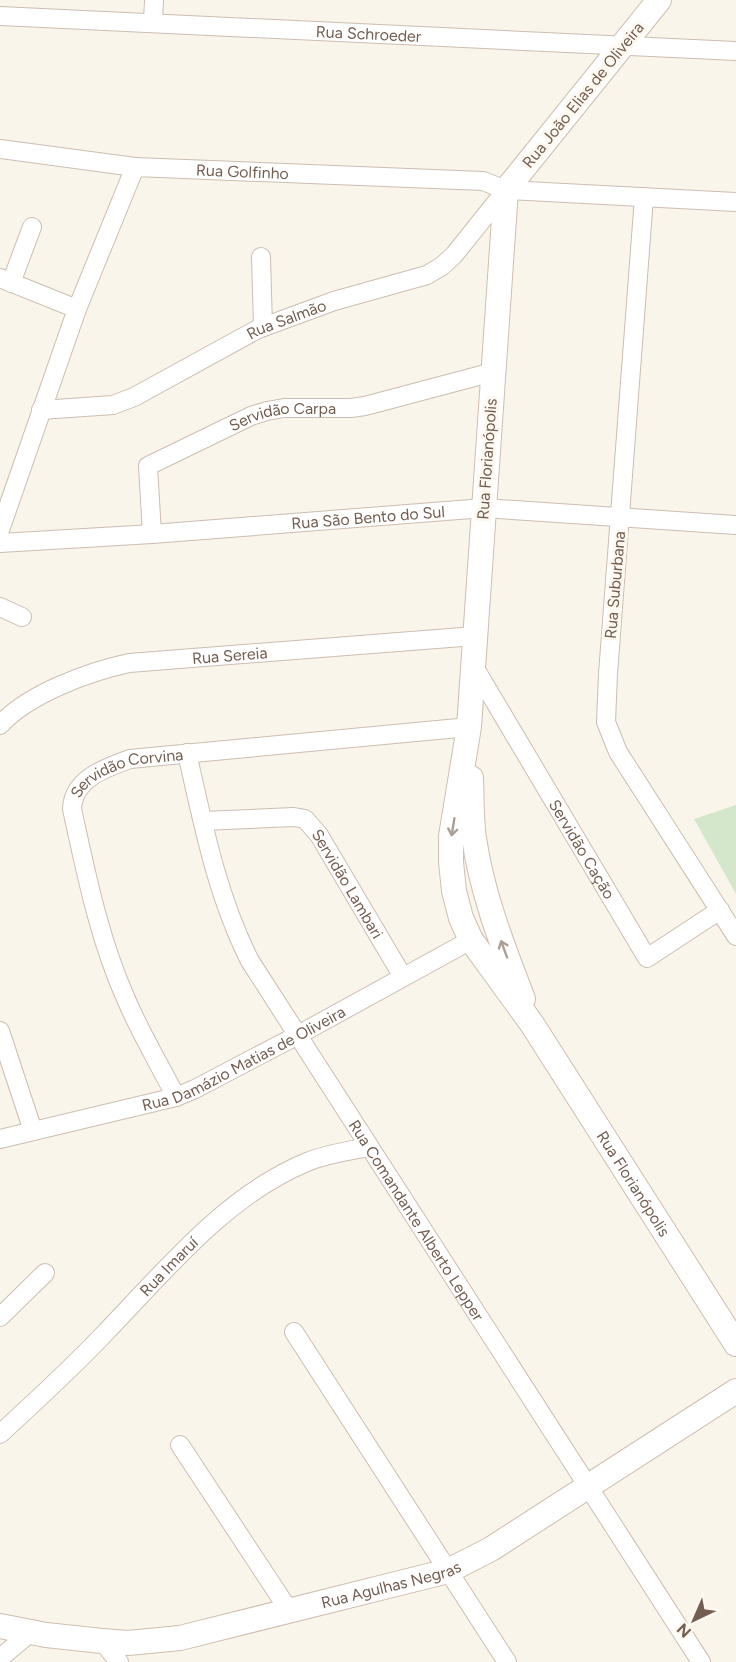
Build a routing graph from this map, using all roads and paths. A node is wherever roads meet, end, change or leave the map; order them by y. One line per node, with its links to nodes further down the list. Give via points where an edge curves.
1 (154, 0): 4 (street)
2 (659, 0): 5 (street, Rua João Elias de Oliveira)
3 (0, 16): 4 (street, Rua Schroeder)
4 (153, 23): 5 (street, Rua Schroeder)
5 (623, 45): 6 (street, Rua Schroeder); 9 (street, Rua João Elias de Oliveira)
6 (736, 51)
7 (0, 148): 8 (street, Rua Golfinho)
8 (135, 167): 9 (street, Rua Golfinho, via 483,181); 15 (street)
9 (506, 190): 10 (street, Rua Golfinho); 16 (street, Rua Salmão, via 454,255 427,275); 17 (street, Rua Florianópolis)
10 (645, 197): 11 (street, Rua Golfinho); 20 (street, Rua Suburbana)
11 (736, 202)
12 (32, 227): 14 (street)
13 (261, 257): 16 (street)
14 (6, 280): 15 (street)
15 (77, 309): 18 (street)
16 (263, 327): 18 (street, Rua Salmão, via 135,397 113,405)
17 (493, 372): 19 (street, Rua Florianópolis); 23 (street, Servidão Carpa, via 365,406 284,408 251,416 147,466)
18 (41, 411): 22 (street)
19 (484, 508): 20 (street, Rua São Bento do Sul); 23 (street, Rua São Bento do Sul); 27 (street, Rua Florianópolis)
20 (620, 517): 21 (street, Rua São Bento do Sul); 33 (street, Rua Suburbana, via 606,722 618,752)
21 (736, 525)
22 (0, 530)
23 (152, 534): 24 (street, Rua São Bento do Sul)
24 (0, 543)
25 (0, 607): 26 (street)
26 (22, 617)
27 (475, 636): 28 (street, Rua Florianópolis); 29 (street, Rua Sereia, via 129,663 72,681 17,710)
28 (472, 665): 30 (street, Rua Florianópolis); 33 (street, Servidão Cação, via 647,958)
29 (0, 725)
30 (469, 727): 31 (street, Servidão Corvina); 35 (street, Rua Florianópolis, one-way to 35, via 451,844 454,891); 37 (street, Rua Florianópolis, one-way to 30, via 503,948 478,863)
31 (187, 753): 32 (street, Rua Comandante Alberto Lepper); 40 (street, Servidão Corvina, via 130,759 109,766 93,775 72,799 95,910 110,957 125,998)
32 (203, 821): 36 (street, Servidão Lambari, via 305,819 320,835); 39 (street, Rua Comandante Alberto Lepper, via 235,931 250,962)
33 (720, 910): 34 (street, Rua Suburbana)
34 (736, 936)
35 (471, 940): 36 (street, Rua Damázio Matias de Oliveira); 37 (street, Rua Florianópolis)
36 (403, 977): 39 (street, Rua Damázio Matias de Oliveira)
37 (532, 1024): 47 (street, Rua Florianópolis)
38 (0, 1031): 41 (street)
39 (298, 1035): 40 (street, Rua Damázio Matias de Oliveira); 43 (street, Rua Comandante Alberto Lepper)
40 (176, 1097): 41 (street, Rua Damázio Matias de Oliveira)
41 (33, 1131): 42 (street, Rua Damázio Matias de Oliveira)
42 (0, 1139)
43 (369, 1147): 49 (street, Rua Imaruí, via 309,1161 230,1210 169,1265); 51 (street, Rua Comandante Alberto Lepper)
44 (45, 1273): 45 (street)
45 (0, 1317)
46 (294, 1332): 52 (street)
47 (736, 1344)
48 (736, 1391): 51 (street, Rua Agulhas Negras)
49 (0, 1434)
50 (180, 1445): 53 (street)
51 (588, 1486): 52 (street, Rua Agulhas Negras, via 491,1549); 60 (street, Rua Comandante Alberto Lepper)
52 (448, 1571): 53 (street, Rua Agulhas Negras); 59 (street)
53 (290, 1612): 56 (street, Rua Agulhas Negras, via 180,1638 129,1643)
54 (0, 1626): 55 (street, Rua Agulhas Negras)
55 (30, 1633): 56 (street, Rua Agulhas Negras); 57 (street)
56 (102, 1641): 58 (street)
57 (0, 1658)
58 (119, 1662)
59 (507, 1662)
60 (701, 1662)

